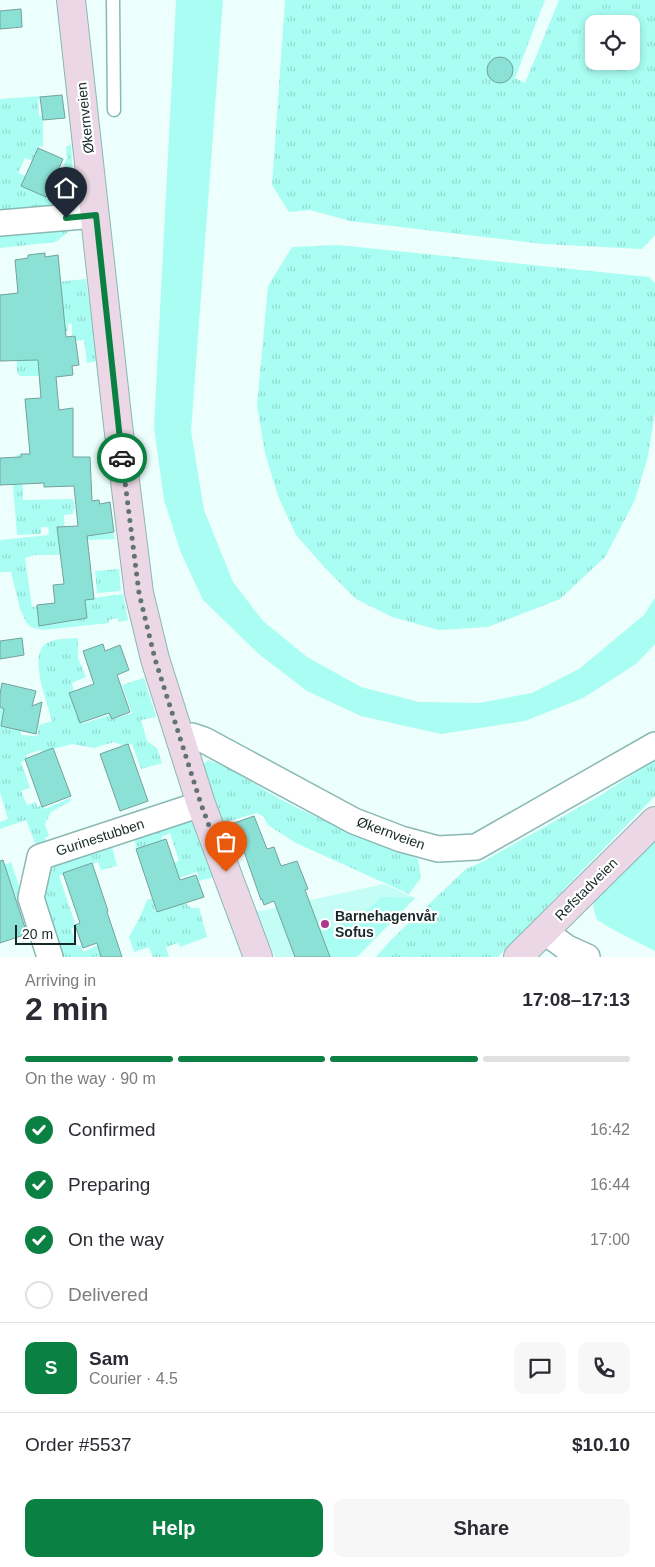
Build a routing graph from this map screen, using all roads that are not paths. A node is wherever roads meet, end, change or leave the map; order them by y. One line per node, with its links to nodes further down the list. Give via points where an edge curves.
1 (71, 0): 4 (street, Økernveien)
2 (113, 0): 3 (lane)
3 (114, 110)
4 (96, 215): 5 (street); 6 (street, Økernveien, via 139,593 155,659)
5 (0, 223)
6 (181, 738): 7 (street, Økernveien, via 192,736 204,740 354,820 401,839 438,849 476,847); 8 (street, Økernveien)
7 (655, 745)
8 (201, 804): 11 (street, Gurinestubben, via 40,857 31,898); 12 (street, Økernveien)
9 (655, 821): 10 (street, Refstadveien)
10 (544, 931): 13 (street, Refstadveien); 14 (street, via 567,948)
11 (50, 957)
12 (258, 957)
13 (518, 957)
14 (587, 957)

